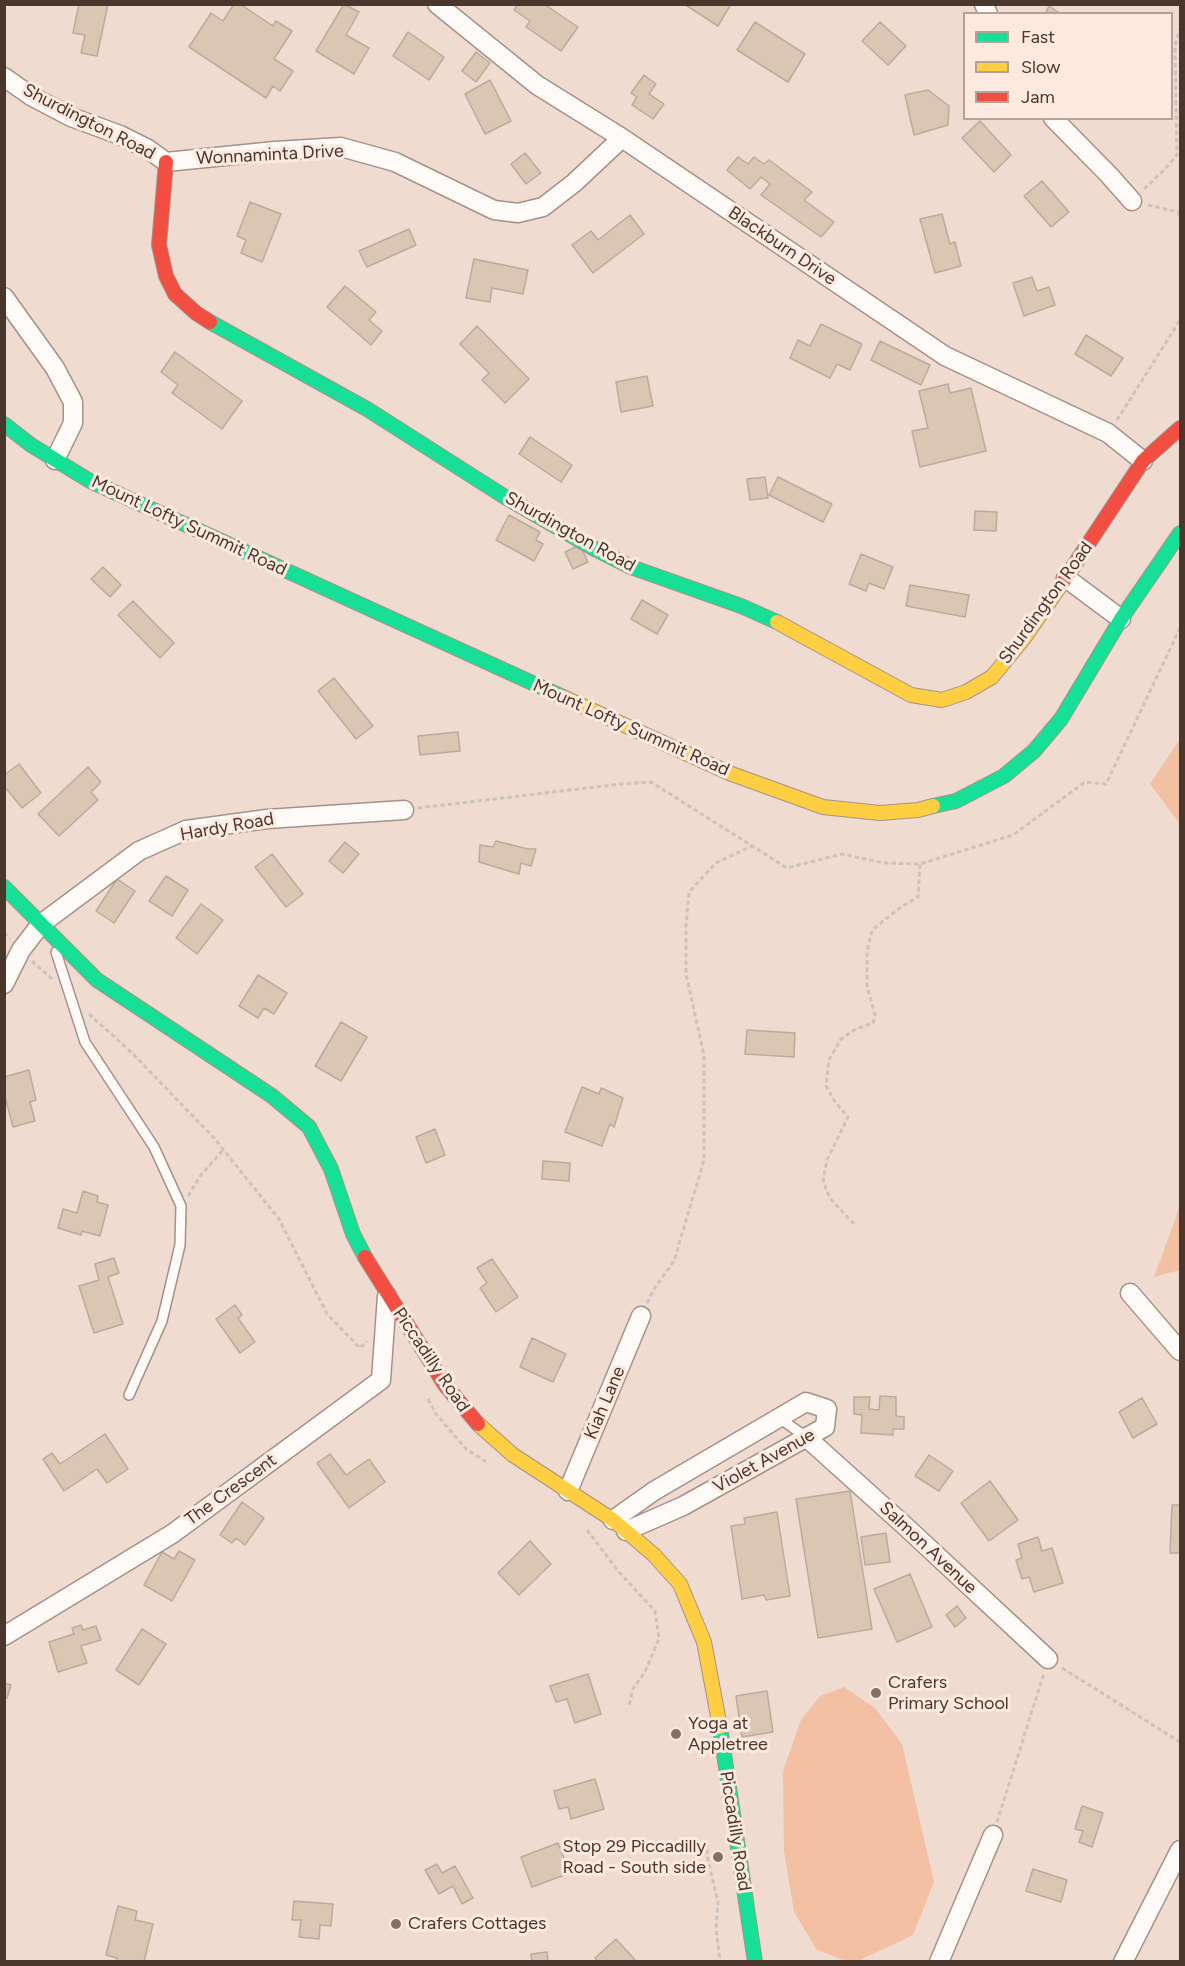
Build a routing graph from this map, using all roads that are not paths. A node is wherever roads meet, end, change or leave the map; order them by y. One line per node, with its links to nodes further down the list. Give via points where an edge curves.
1 (437, 4): 4 (street, Blackburn Drive, via 537,86)
2 (4, 77): 5 (street, Shurdington Road, via 71,117 120,135)
3 (1055, 120): 6 (street)
4 (622, 138): 5 (street, Wonnaminta Drive, via 543,207 518,213 494,210 395,162 341,147); 11 (street, Blackburn Drive, via 945,356 1108,433)
5 (166, 162): 13 (main road, Shurdington Road, via 159,245 175,294 196,314 367,409 506,497 631,567 773,620 910,695 942,700 992,677)
6 (1132, 201)
7 (4, 297): 10 (street, via 55,368 73,402 73,423)
8 (4, 424): 10 (main road, Mount Lofty Summit Road)
9 (1180, 428): 11 (main road, Shurdington Road)
10 (55, 460): 14 (main road, Mount Lofty Summit Road, via 90,481 458,651 729,772 823,807 880,813 918,810 956,801 1004,776 1034,751 1061,718)
11 (1143, 461): 13 (main road, Shurdington Road)
12 (1180, 533): 14 (main road, Mount Lofty Summit Road)
13 (1066, 578): 14 (street)
14 (1121, 619)
15 (404, 810): 17 (street, Hardy Road, via 267,819 186,830 139,851)
16 (4, 887): 17 (main road, Piccadilly Road)
17 (46, 930): 18 (street, Hardy Road, via 21,950); 20 (main road, Piccadilly Road, via 98,980 273,1096 309,1127 332,1169 353,1234); 23 (lane, via 85,1042 154,1147 181,1206 180,1245 162,1321)
18 (4, 984)
19 (1130, 1293): 22 (street)
20 (387, 1296): 26 (main road, Piccadilly Road, via 444,1385 473,1420 513,1455); 28 (street, The Crescent, via 381,1380 172,1534)
21 (641, 1316): 26 (street, Kiah Lane)
22 (1180, 1351)
23 (129, 1395)
24 (778, 1417): 25 (lane); 25 (street, Violet Avenue, via 806,1402 826,1409 825,1427); 27 (street, Violet Avenue, via 654,1491)
25 (806, 1437): 27 (street, Violet Avenue, via 683,1506); 29 (street, Salmon Avenue)
26 (568, 1491): 27 (main road, Piccadilly Road)
27 (620, 1526): 32 (main road, Piccadilly Road, via 680,1584 704,1642)
28 (4, 1636)
29 (1048, 1659)
30 (993, 1835): 33 (street)
31 (1180, 1850): 34 (street)
32 (755, 1962)
33 (939, 1962)
34 (1124, 1962)

